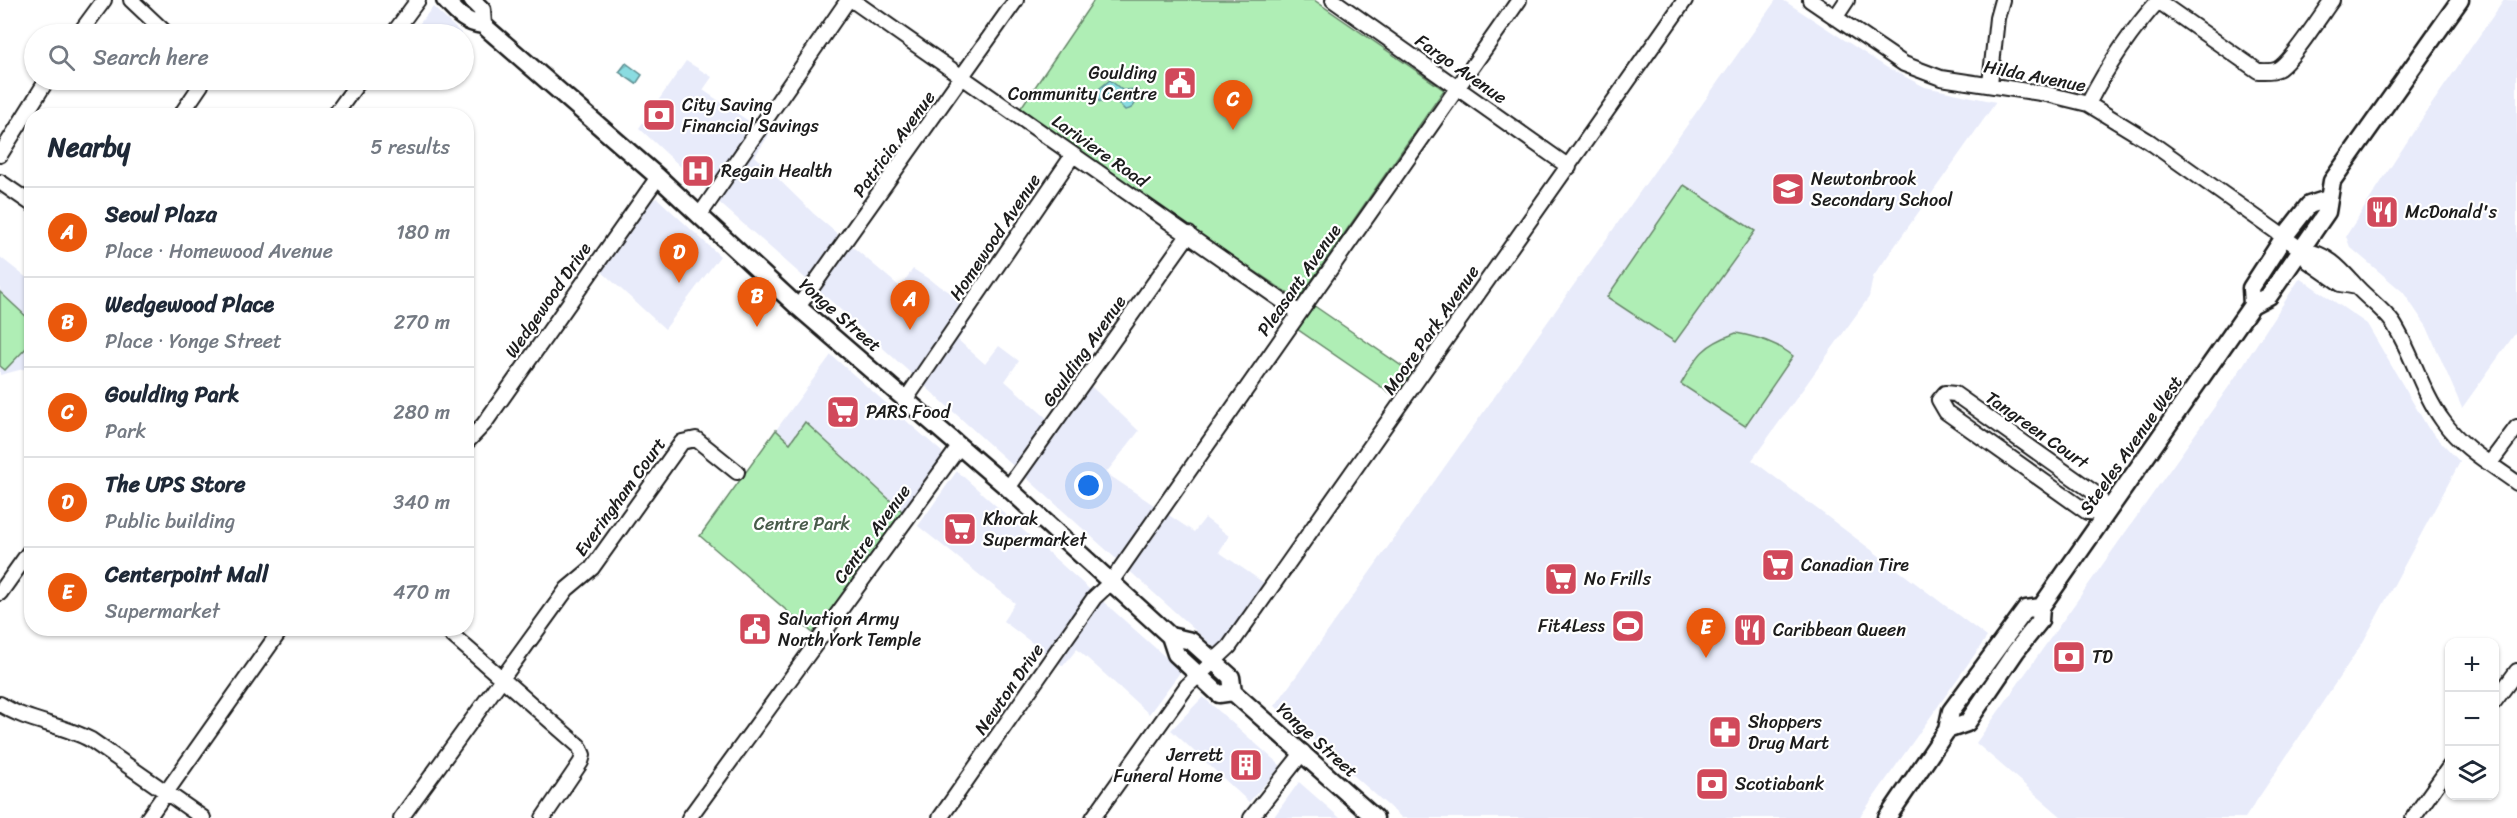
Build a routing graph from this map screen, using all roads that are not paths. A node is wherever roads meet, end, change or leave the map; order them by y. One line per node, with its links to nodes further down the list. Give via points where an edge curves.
1 (104, 0): 19 (street)
2 (131, 0): 20 (street)
3 (418, 0): 21 (street)
4 (445, 0): 22 (main road, Yonge Street)
5 (472, 0): 24 (main road, Yonge Street, via 482,10)
6 (850, 0): 25 (street, Lariviere Road); 43 (street)
7 (1016, 0): 25 (street, Patricia Avenue)
8 (1333, 0): 17 (street, Fargo Avenue)
9 (1520, 0): 27 (street, Pleasant Avenue)
10 (1685, 0): 38 (street, Moore Park Avenue)
11 (1810, 0): 18 (street, Hilda Avenue)
12 (1847, 0): 18 (street)
13 (2002, 0): 26 (street)
14 (2332, 0): 16 (street, via 2278,69 2267,72 2258,71)
15 (2460, 0): 42 (main road, Steeles Avenue West, via 2332,181)
16 (2159, 1): 31 (street, via 2142,19)
17 (1349, 5): 27 (street, Fargo Avenue)
18 (1834, 18): 26 (street, Hilda Avenue, via 1904,64 1941,78)
19 (86, 24)
20 (156, 24)
21 (400, 24)
22 (471, 24)
23 (474, 24): 24 (main road, Yonge Street)
24 (483, 25): 39 (main road, Yonge Street)
25 (962, 79): 37 (street, Lariviere Road); 48 (street, Patricia Avenue)
26 (1990, 84): 31 (street, Hilda Avenue)
27 (1458, 89): 38 (street, Fargo Avenue); 49 (street, Pleasant Avenue)
28 (41, 90): 32 (street)
29 (198, 90): 33 (street)
30 (353, 90): 34 (street)
31 (2088, 104): 45 (street, Hilda Avenue, via 2150,142)
32 (29, 108)
33 (185, 108)
34 (340, 108)
35 (24, 117): 36 (street)
36 (0, 155)
37 (1073, 155): 44 (street, Lariviere Road); 50 (street, Homewood Avenue)
38 (1569, 167): 67 (street, Moore Park Avenue, via 1229,646)
39 (657, 177): 43 (main road, Yonge Street); 54 (street, Wedgewood Drive)
40 (0, 182): 41 (street)
41 (24, 198)
42 (2328, 199): 45 (main road, Steeles Avenue West, via 2309,205); 46 (main road, Steeles Avenue West, via 2327,212)
43 (699, 216): 48 (main road, Yonge Street)
44 (1189, 234): 49 (street, Lariviere Road); 59 (street, Goulding Avenue)
45 (2284, 237): 46 (street, Hilda Avenue); 47 (main road, Steeles Avenue West, via 2251,288)
46 (2302, 250): 47 (main road, Steeles Avenue West, via 2269,296); 56 (street, Hilda Avenue, via 2322,255 2348,274 2377,305 2392,323 2444,422 2467,448)
47 (2252, 305): 60 (main road, Steeles Avenue West)
48 (798, 307): 50 (main road, Yonge Street)
49 (1298, 312): 62 (street, Pleasant Avenue)
50 (906, 399): 55 (main road, Yonge Street)
51 (1969, 404): 52 (street, Tangreen Court); 52 (street, Tangreen Court, via 1955,394 1945,393 1939,400); 60 (street, Tangreen Court, via 2099,496)
52 (1957, 420): 60 (street, Tangreen Court, via 2087,512)
53 (2517, 427): 56 (street)
54 (474, 435)
55 (959, 447): 59 (main road, Yonge Street); 77 (street, Centre Avenue)
56 (2490, 464): 58 (street, Hilda Avenue)
57 (736, 472): 70 (street, Everingham Court, via 696,439 682,442 592,568 567,589)
58 (2517, 483)
59 (1008, 488): 62 (main road, Yonge Street)
60 (2106, 513): 86 (main road, Steeles Avenue West, via 2041,607 2026,609 1967,723 1947,730)
61 (24, 559): 63 (street)
62 (1111, 582): 66 (main road, Yonge Street); 82 (street, Newton Drive, via 1094,598)
63 (0, 593)
64 (276, 636): 76 (street)
65 (453, 636): 70 (street)
66 (1170, 636): 67 (main road, Yonge Street, via 1191,640); 69 (main road, Yonge Street, via 1176,654)
67 (1212, 660): 69 (street, Moore Park Avenue); 71 (main road, Yonge Street, via 1231,677)
68 (2517, 670): 72 (street)
69 (1198, 674): 71 (main road, Yonge Street, via 1219,694); 83 (street, Moore Park Avenue)
70 (501, 680): 80 (street); 81 (street, via 579,746 583,755)
71 (1233, 692): 74 (main road, Yonge Street)
72 (2499, 695)
73 (0, 704): 76 (street, via 91,740)
74 (1303, 752): 84 (street); 85 (main road, Yonge Street)
75 (2445, 773): 87 (street)
76 (166, 792): 78 (street); 79 (street)
77 (695, 816)
78 (148, 818)
79 (203, 818)
80 (401, 818)
81 (543, 818)
82 (940, 818)
83 (1092, 818)
84 (1251, 818)
85 (1375, 818)
86 (1887, 818)
87 (2413, 818)

